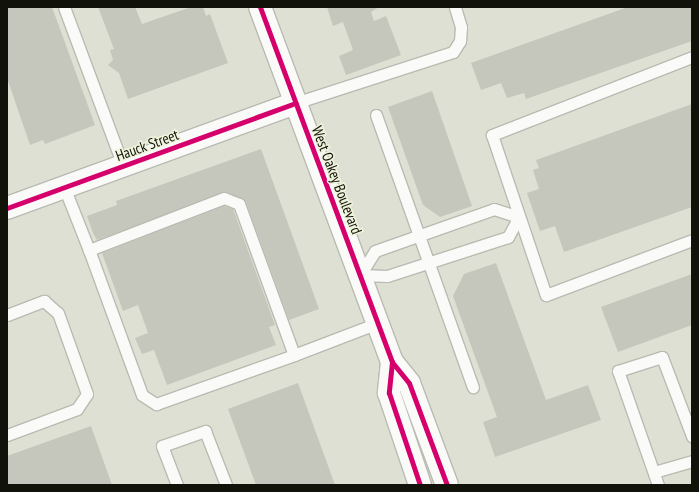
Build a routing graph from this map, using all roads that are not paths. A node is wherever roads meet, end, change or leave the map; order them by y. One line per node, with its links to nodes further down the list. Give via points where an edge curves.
1 (64, 7): 7 (lane)
2 (260, 7): 5 (main road, West Oakey Boulevard)
3 (455, 7): 5 (lane, via 461,27 460,41 453,52)
4 (692, 58): 10 (lane, via 492,135)
5 (295, 103): 7 (main road, Hauck Street); 15 (main road, West Oakey Boulevard)
6 (376, 116): 11 (lane)
7 (122, 166): 8 (main road, Hauck Street)
8 (64, 187): 9 (main road, Hauck Street); 13 (lane)
9 (8, 204)
10 (519, 218): 11 (lane, via 494,209); 12 (lane, via 546,295); 14 (lane, via 508,237)
11 (419, 236): 14 (lane); 15 (lane, via 375,251)
12 (692, 240)
13 (89, 250): 18 (lane, via 142,395 156,404); 18 (lane, via 224,198 239,204)
14 (428, 263): 15 (lane, via 387,276); 20 (lane)
15 (360, 275): 17 (main road, West Oakey Boulevard)
16 (7, 315): 21 (lane, via 44,301 58,313 87,394 78,409)
17 (378, 323): 18 (lane); 19 (main road, West Oakey Boulevard)
18 (294, 355)
19 (392, 362): 27 (main road, West Oakey Boulevard, via 389,393); 28 (main road, West Oakey Boulevard, via 409,383)
20 (473, 387)
21 (7, 435)
22 (692, 436): 24 (lane, via 662,357 618,371)
23 (692, 461): 24 (lane)
24 (654, 472): 29 (lane)
25 (177, 485): 26 (lane, via 162,446 205,431)
26 (226, 485)
27 (420, 485)
28 (447, 485)
29 (658, 485)

